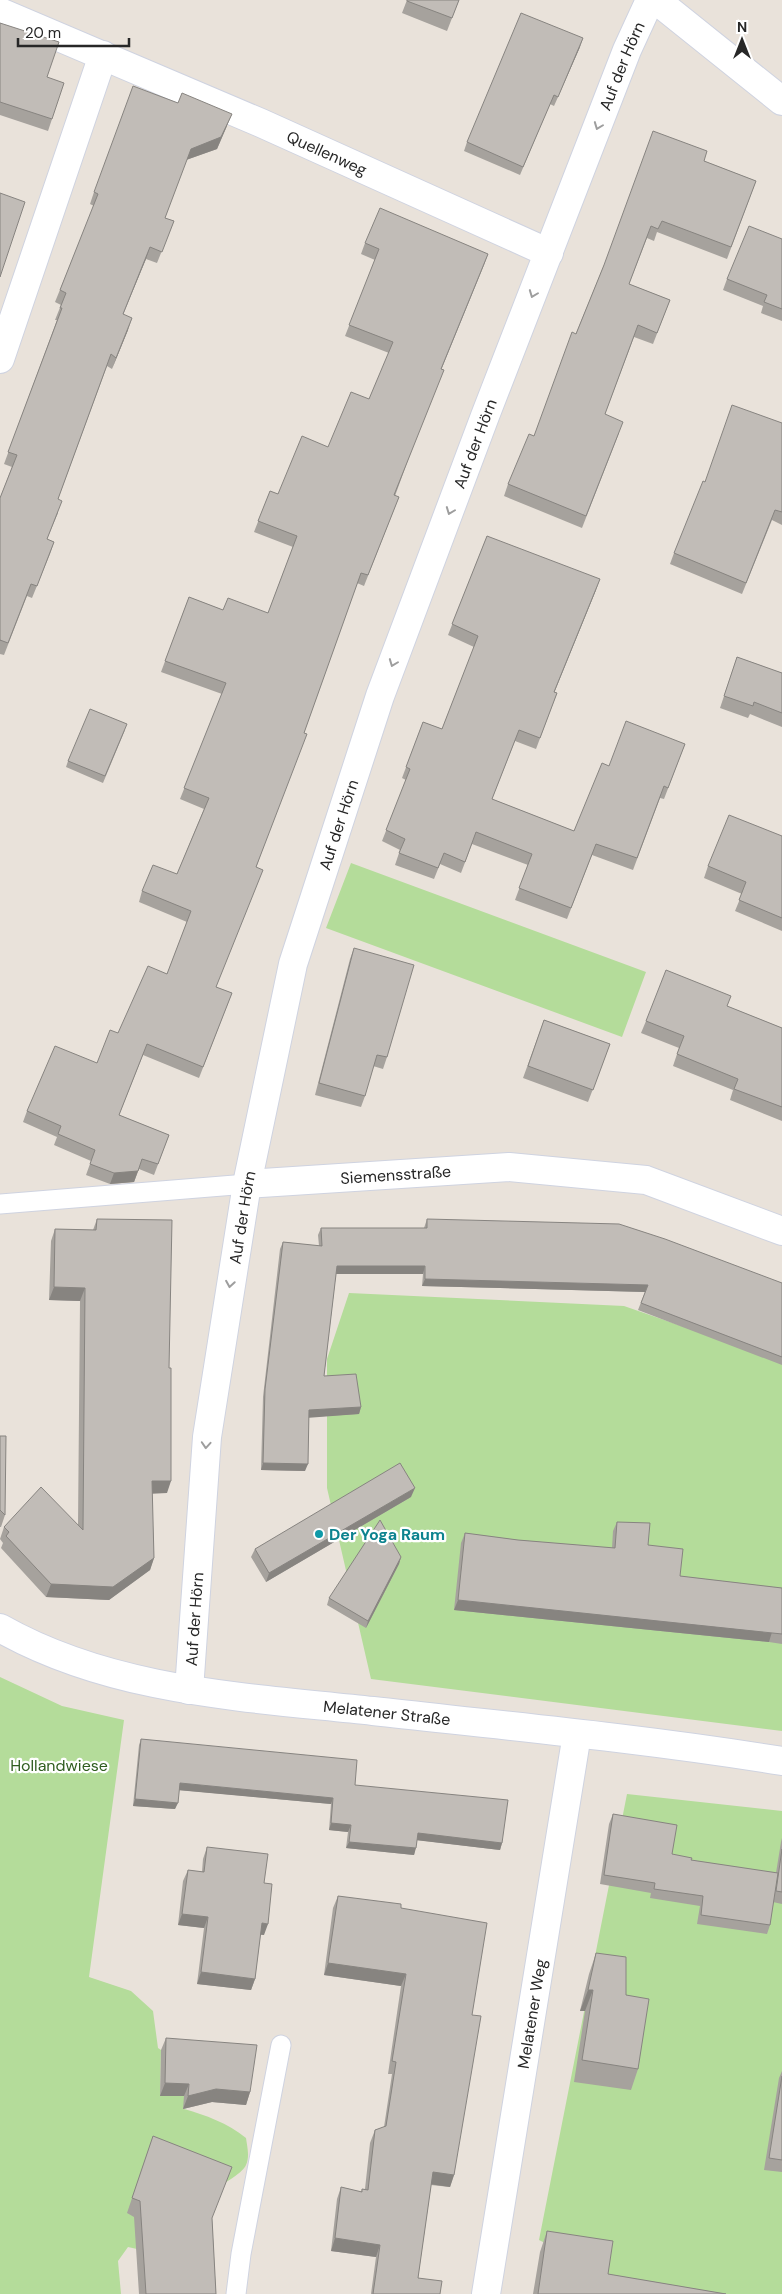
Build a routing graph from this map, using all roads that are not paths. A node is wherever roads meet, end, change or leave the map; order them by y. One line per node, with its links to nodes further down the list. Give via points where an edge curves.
1 (650, 0): 6 (street, Auf der Hörn, one-way to 6, via 627,50)
2 (656, 0): 5 (street)
3 (0, 12): 4 (street, Quellenweg)
4 (103, 55): 6 (street, Quellenweg); 7 (street)
5 (782, 101)
6 (549, 253): 8 (street, Auf der Hörn, one-way to 8, via 380,696 299,945)
7 (2, 349)
8 (247, 1184): 9 (lane, Siemensstraße); 10 (street, Siemensstraße, via 509,1167 646,1180); 12 (street, Auf der Hörn, one-way to 12, via 208,1428)
9 (0, 1204)
10 (782, 1231)
11 (0, 1628): 12 (street, Melatener Straße, via 98,1670)
12 (189, 1690): 13 (street, Melatener Straße)
13 (577, 1734): 14 (street, Melatener Straße); 17 (street, Melatener Weg)
14 (782, 1761)
15 (281, 2045): 16 (lane)
16 (236, 2294)
17 (486, 2294)

